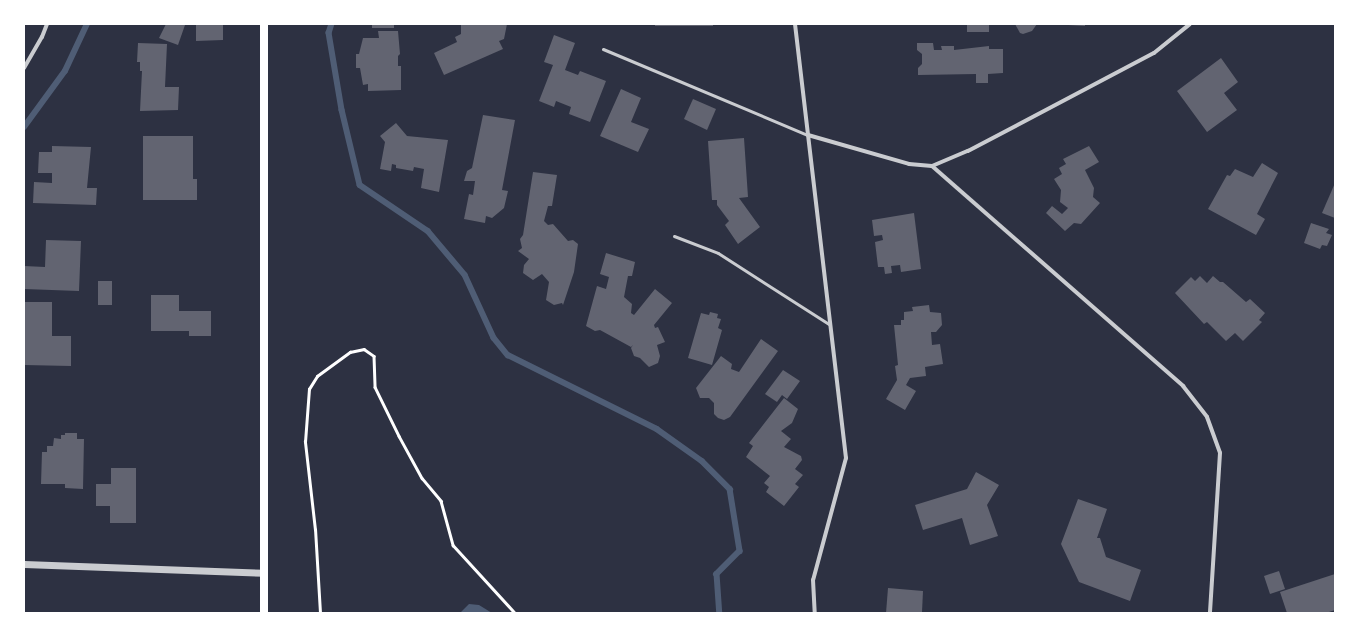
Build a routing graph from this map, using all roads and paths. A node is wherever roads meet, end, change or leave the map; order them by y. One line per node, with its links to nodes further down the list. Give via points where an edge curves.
1 (47, 24): 6 (street)
2 (264, 24): 12 (main road)
3 (795, 24): 7 (street)
4 (1190, 24): 8 (street, via 1154,53 968,151)
5 (603, 50): 7 (lane)
6 (24, 68)
7 (808, 135): 8 (street, via 909,164); 10 (street)
8 (932, 166): 17 (street, via 1183,386 1207,417 1220,453)
9 (674, 236): 10 (lane, via 718,253)
10 (830, 325): 16 (street, via 846,458 813,580)
11 (24, 564): 12 (street)
12 (264, 573): 13 (main road)
13 (264, 613)
14 (320, 613): 15 (path, via 316,530 305,442 309,389 317,376 350,352 364,348 374,356 375,387 399,436 422,478 441,501 453,546)
15 (515, 613)
16 (815, 613)
17 (1210, 613)

